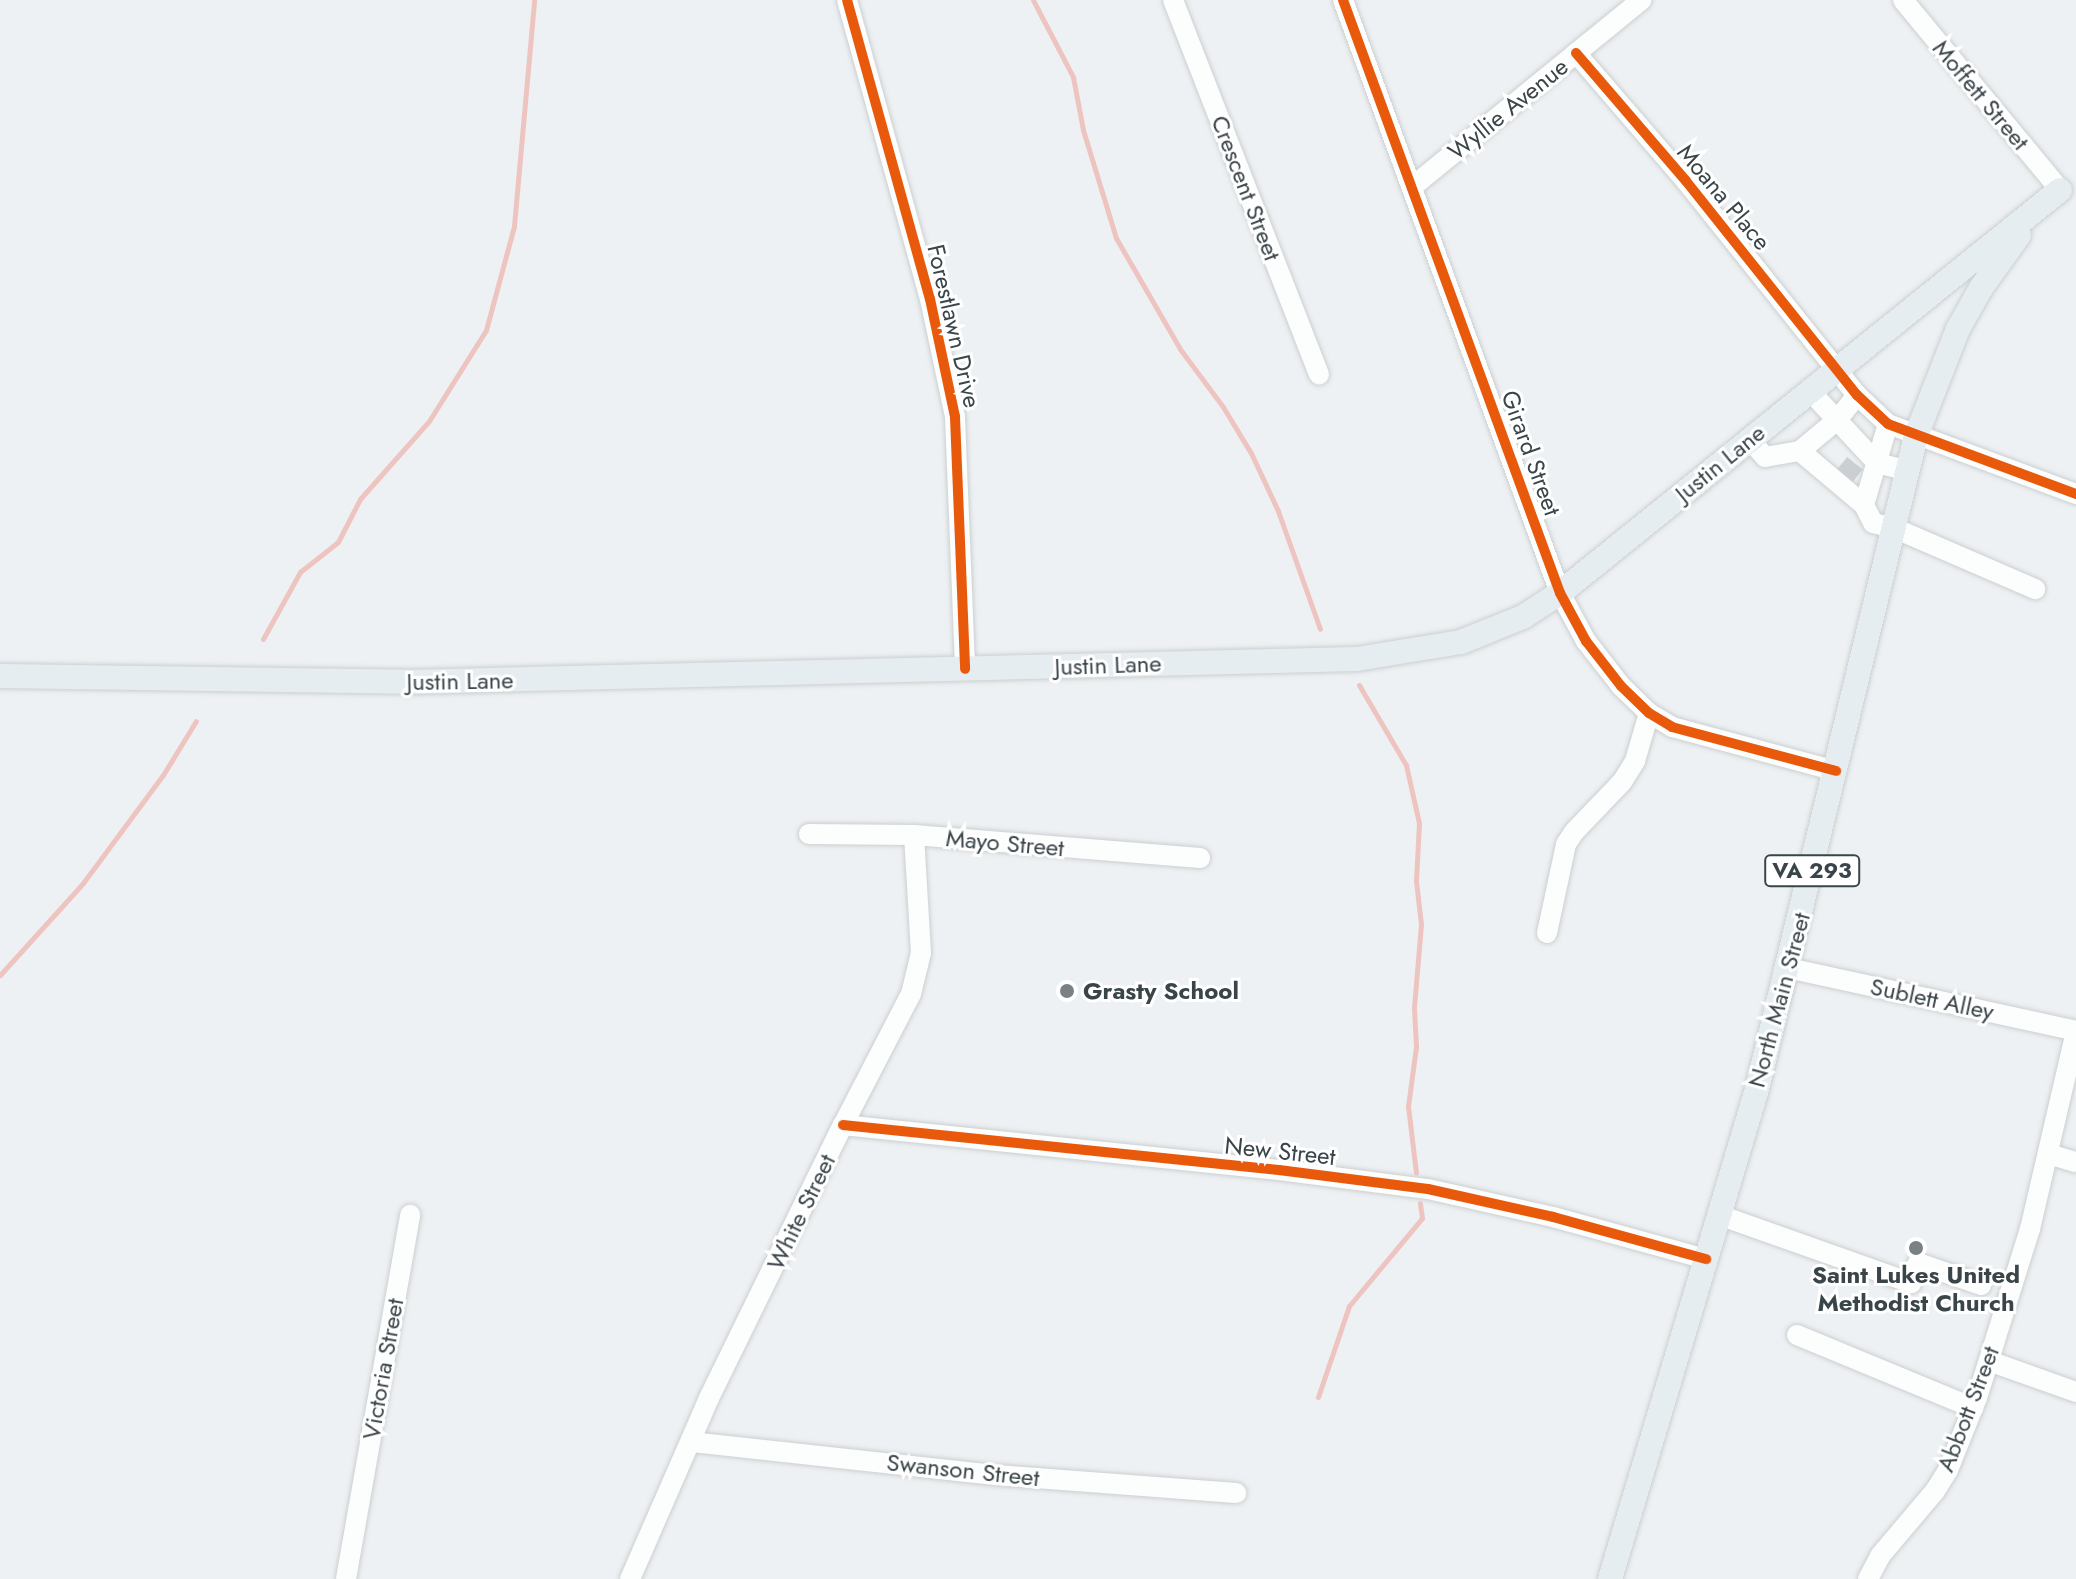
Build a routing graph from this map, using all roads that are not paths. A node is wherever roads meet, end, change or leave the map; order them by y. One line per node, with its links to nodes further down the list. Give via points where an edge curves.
1 (847, 0): 25 (street, Forestlawn Drive, via 923,272 955,417)
2 (1173, 0): 10 (street, Crescent Street)
3 (1343, 0): 8 (street, Girard Street)
4 (1641, 0): 6 (street, Wyllie Avenue)
5 (1903, 0): 7 (street, Moffett Street)
6 (1576, 53): 8 (street, Wyllie Avenue); 9 (street, Moana Place)
7 (2068, 182): 9 (main road, Justin Lane); 15 (main road, North Main Street / VA 293, via 2008,248 1981,288 1935,381)
8 (1412, 187): 24 (street, Girard Street)
9 (1837, 370): 11 (main road, Justin Lane); 12 (street, Moana Place)
10 (1319, 375)
11 (1810, 391): 13 (street); 16 (main road, Justin Lane)
12 (1857, 395): 13 (street); 14 (street, Moana Place)
13 (1837, 420): 17 (street); 18 (street)
14 (1888, 424): 15 (street, Moana Place); 18 (street)
15 (1916, 436): 19 (main road, North Main Street / VA 293); 20 (street, Moana Place)
16 (1749, 439): 17 (street, via 1765,457); 24 (main road, Justin Lane)
17 (1800, 451): 18 (street)
18 (1856, 467): 19 (street); 21 (street); 21 (street)
19 (1906, 470): 22 (main road, North Main Street / VA 293)
20 (2076, 494)
21 (1864, 505): 22 (street, via 1873,523)
22 (1894, 528): 23 (street); 28 (main road, North Main Street / VA 293)
23 (2035, 589)
24 (1560, 593): 25 (main road, Justin Lane, via 1489,632 1396,655); 27 (street, Girard Street, via 1598,659)
25 (965, 669): 26 (main road, Justin Lane, via 408,682)
26 (0, 676)
27 (1649, 713): 28 (street, Girard Street, via 1689,734); 32 (street, via 1635,761 1622,782 1566,844)
28 (1836, 771): 33 (main road, North Main Street / VA 293)
29 (809, 834): 30 (street, Mayo Street)
30 (914, 835): 31 (street, Mayo Street); 35 (street, White Street, via 918,974)
31 (1200, 858)
32 (1547, 933)
33 (1788, 968): 34 (street, Sublett Alley); 39 (main road, North Main Street / VA 293)
34 (2076, 1032): 36 (street, Abbott Street)
35 (843, 1125): 40 (street, New Street, via 1428,1189); 46 (street, White Street)
36 (2049, 1154): 37 (street); 43 (street, Abbott Street)
37 (2076, 1162)
38 (410, 1215): 48 (street, Victoria Street)
39 (1719, 1215): 40 (main road, North Main Street / VA 293); 41 (street, via 1911,1283 1918,1263)
40 (1706, 1259): 50 (main road, North Main Street / VA 293)
41 (1981, 1285)
42 (1797, 1335): 45 (street)
43 (1989, 1361): 44 (street); 45 (street, Abbott Street)
44 (2076, 1392)
45 (1973, 1408): 51 (street, Abbott Street, via 1948,1470)
46 (691, 1442): 47 (street, Swanson Street, via 996,1475); 49 (street, White Street)
47 (1236, 1493)
48 (346, 1579)
49 (630, 1579)
50 (1610, 1579)
51 (1868, 1579)

